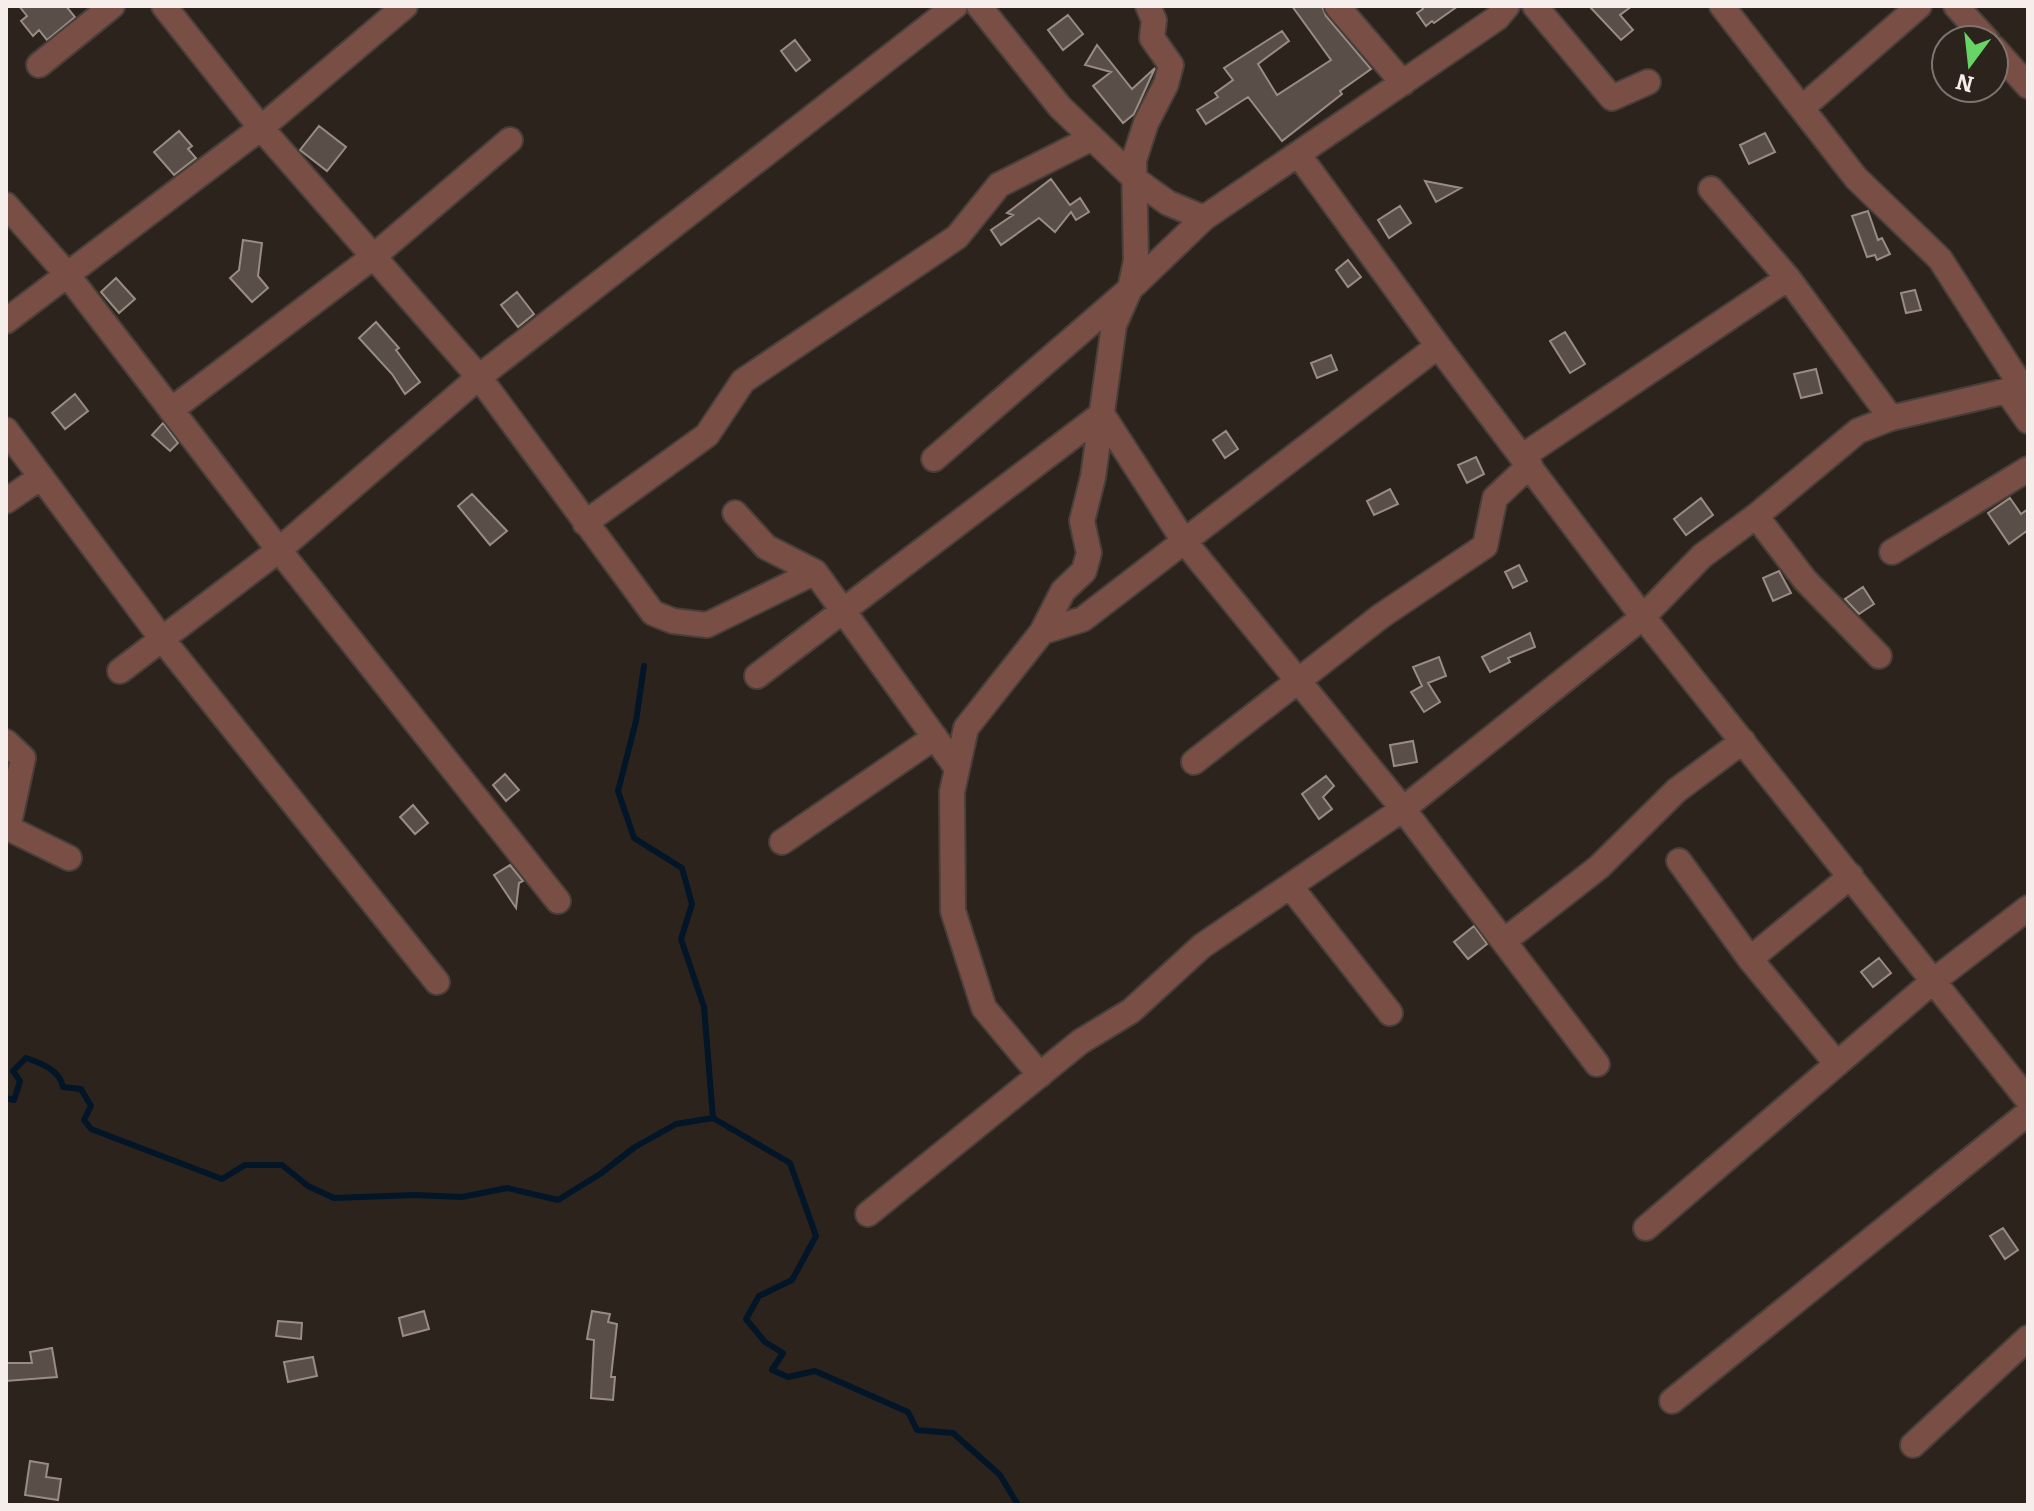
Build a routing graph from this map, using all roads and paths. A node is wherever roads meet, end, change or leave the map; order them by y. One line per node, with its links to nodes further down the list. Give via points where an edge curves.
1 (112, 6): 14 (street)
2 (164, 6): 20 (street)
3 (405, 6): 20 (street)
4 (955, 6): 34 (street)
5 (979, 6): 21 (street, via 1060,107)
6 (1148, 6): 24 (street, via 1154,20 1152,38 1171,65 1134,160)
7 (1337, 6): 17 (street)
8 (1507, 6): 17 (street)
9 (1535, 6): 16 (street, via 1612,98)
10 (1722, 6): 19 (street)
11 (1919, 6): 19 (street)
12 (1956, 6): 13 (street)
13 (1972, 24)
14 (39, 65)
15 (2010, 66): 18 (street)
16 (1648, 82)
17 (1403, 83): 23 (street)
18 (2028, 86)
19 (1802, 108): 35 (street, via 1856,178 1940,259)
20 (261, 128): 28 (street); 29 (street)
21 (1092, 138): 24 (street); 48 (street, via 999,185 957,237 743,381 707,435)
22 (510, 140): 28 (street)
23 (1298, 154): 27 (street); 33 (street)
24 (1136, 180): 27 (street, via 1168,203); 31 (street, via 1136,261)
25 (1711, 189): 30 (street)
26 (6, 205): 29 (street)
27 (1204, 218): 31 (street)
28 (373, 257): 34 (street); 36 (street)
29 (66, 273): 32 (street); 36 (street)
30 (1788, 278): 38 (street); 42 (street)
31 (1130, 289): 37 (street, via 1114,325); 41 (street)
32 (6, 321)
33 (1438, 346): 42 (street); 49 (street)
34 (479, 377): 48 (street); 50 (street)
35 (2019, 388): 38 (street); 39 (street)
36 (171, 410): 50 (street)
37 (1102, 414): 49 (street); 53 (street); 55 (street, via 1082,521 1089,553 1084,571 1063,591)
38 (1891, 418): 47 (street, via 1858,431)
39 (2028, 421)
40 (6, 430): 44 (street)
41 (934, 459)
42 (1527, 461): 54 (street); 60 (street, via 1495,498 1485,546)
43 (2028, 469): 51 (street)
44 (41, 477): 45 (street); 56 (street)
45 (6, 501)
46 (735, 513): 52 (street, via 766,547)
47 (1756, 516): 54 (street, via 1702,556); 57 (street, via 1805,580)
48 (585, 523): 52 (street, via 653,613 673,621 707,625)
49 (1184, 541): 55 (street, via 1083,619); 60 (street)
50 (279, 550): 56 (street); 72 (street)
51 (1892, 552)
52 (815, 572): 53 (street)
53 (844, 610): 59 (street); 61 (street)
54 (1643, 617): 62 (street); 66 (street)
55 (1042, 632): 65 (street, via 966,728)
56 (162, 639): 58 (street); 76 (street)
57 (1879, 656)
58 (120, 671)
59 (757, 676)
60 (1297, 681): 64 (street); 66 (street)
61 (935, 737): 65 (street); 67 (street)
62 (1743, 741): 70 (street); 74 (street, via 1677,790 1599,867)
63 (6, 742): 68 (street, via 23,758 8,828)
64 (1194, 762)
65 (957, 768): 81 (street, via 952,792 953,911 984,1008)
66 (1403, 809): 71 (street); 74 (street)
67 (782, 842)
68 (69, 858)
69 (1679, 861): 75 (street)
70 (1851, 876): 75 (street); 77 (street)
71 (1290, 886): 78 (street); 81 (street, via 1202,946 1131,1011)
72 (558, 901)
73 (2028, 908): 77 (street)
74 (1504, 941): 79 (street)
75 (1750, 959): 80 (street)
76 (437, 982)
77 (1932, 982): 80 (street); 82 (street)
78 (1390, 1013)
79 (1597, 1064)
80 (1837, 1064): 85 (street)
81 (1040, 1075): 84 (street)
82 (2028, 1100)
83 (2028, 1113): 87 (street)
84 (868, 1214)
85 (1646, 1228)
86 (2028, 1338): 88 (street)
87 (1672, 1401)
88 (1913, 1445)

